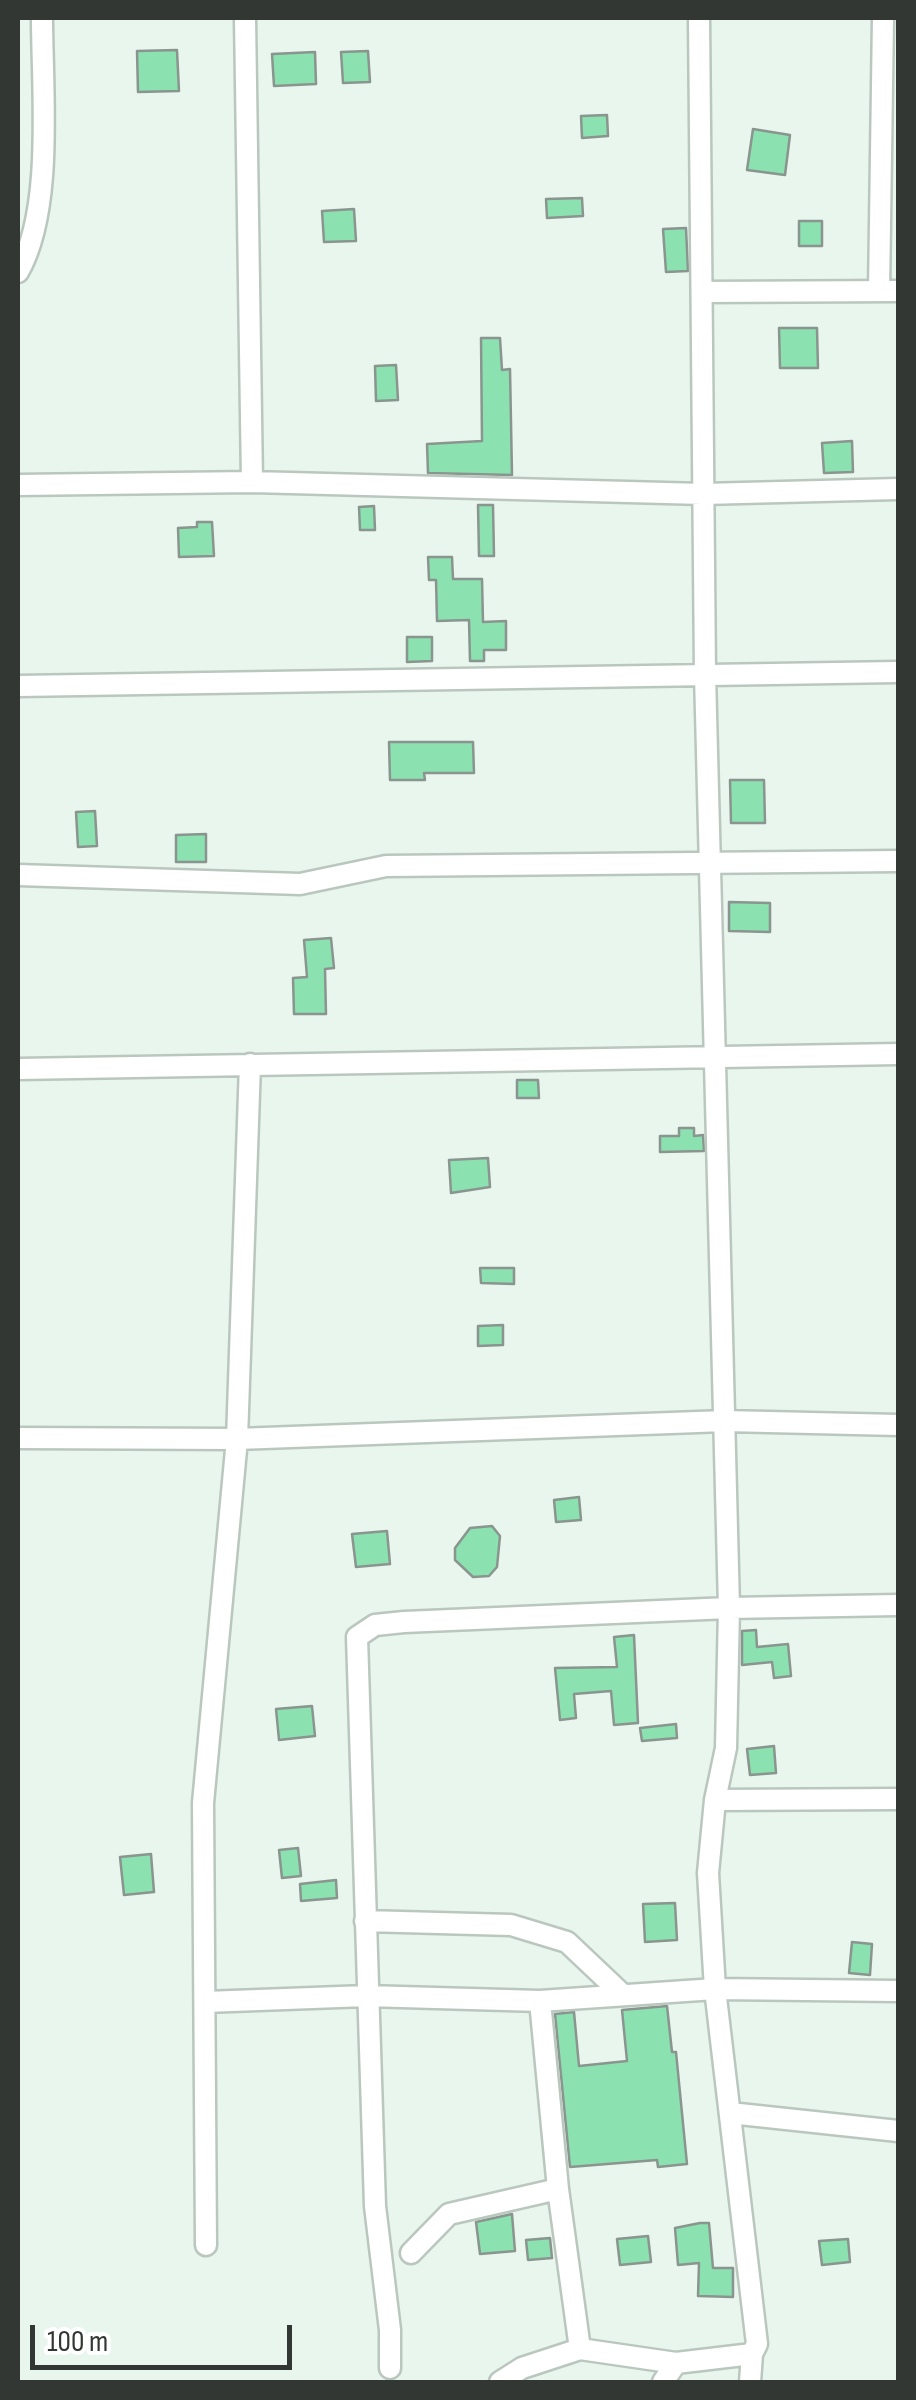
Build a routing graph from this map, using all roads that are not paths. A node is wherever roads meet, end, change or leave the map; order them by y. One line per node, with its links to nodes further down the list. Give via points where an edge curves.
1 (42, 18): 5 (street, via 40,189 30,249)
2 (245, 18): 8 (street)
3 (699, 18): 7 (street)
4 (882, 18): 6 (street)
5 (18, 272)
6 (888, 291): 7 (street)
7 (702, 292): 11 (street)
8 (252, 482): 9 (street); 11 (street)
9 (18, 485)
10 (898, 489): 11 (street)
11 (703, 494): 13 (street)
12 (898, 672): 13 (street)
13 (705, 674): 14 (street); 16 (street)
14 (18, 686)
15 (898, 861): 16 (street)
16 (709, 865): 17 (street, via 386,866 300,884); 19 (street)
17 (18, 875)
18 (898, 1054): 19 (street)
19 (715, 1058): 20 (street); 22 (street)
20 (250, 1064): 21 (street); 25 (street)
21 (18, 1069)
22 (726, 1421): 23 (street); 25 (street); 27 (street)
23 (898, 1425)
24 (18, 1438): 25 (street)
25 (237, 1439): 36 (street, via 203,1803)
26 (898, 1605): 27 (street)
27 (729, 1608): 28 (street, via 726,1748); 30 (street, via 404,1622 358,1636)
28 (715, 1800): 29 (street); 31 (street, via 708,1873)
29 (898, 1800)
30 (365, 1921): 33 (street, via 510,1925 567,1942); 34 (street)
31 (715, 1989): 32 (street); 33 (street); 37 (street)
32 (898, 1992)
33 (622, 1994): 35 (street)
34 (366, 1996): 35 (street); 36 (street); 45 (street)
35 (540, 2001): 39 (street)
36 (205, 2002): 40 (street)
37 (730, 2114): 38 (street); 43 (street, via 757,2344)
38 (898, 2131)
39 (558, 2189): 41 (street, via 449,2214); 42 (street)
40 (206, 2245)
41 (411, 2253)
42 (580, 2349): 44 (street); 46 (street)
43 (752, 2354): 44 (street); 48 (street)
44 (676, 2363): 47 (street)
45 (390, 2368)
46 (500, 2382)
47 (663, 2382)
48 (750, 2382)

